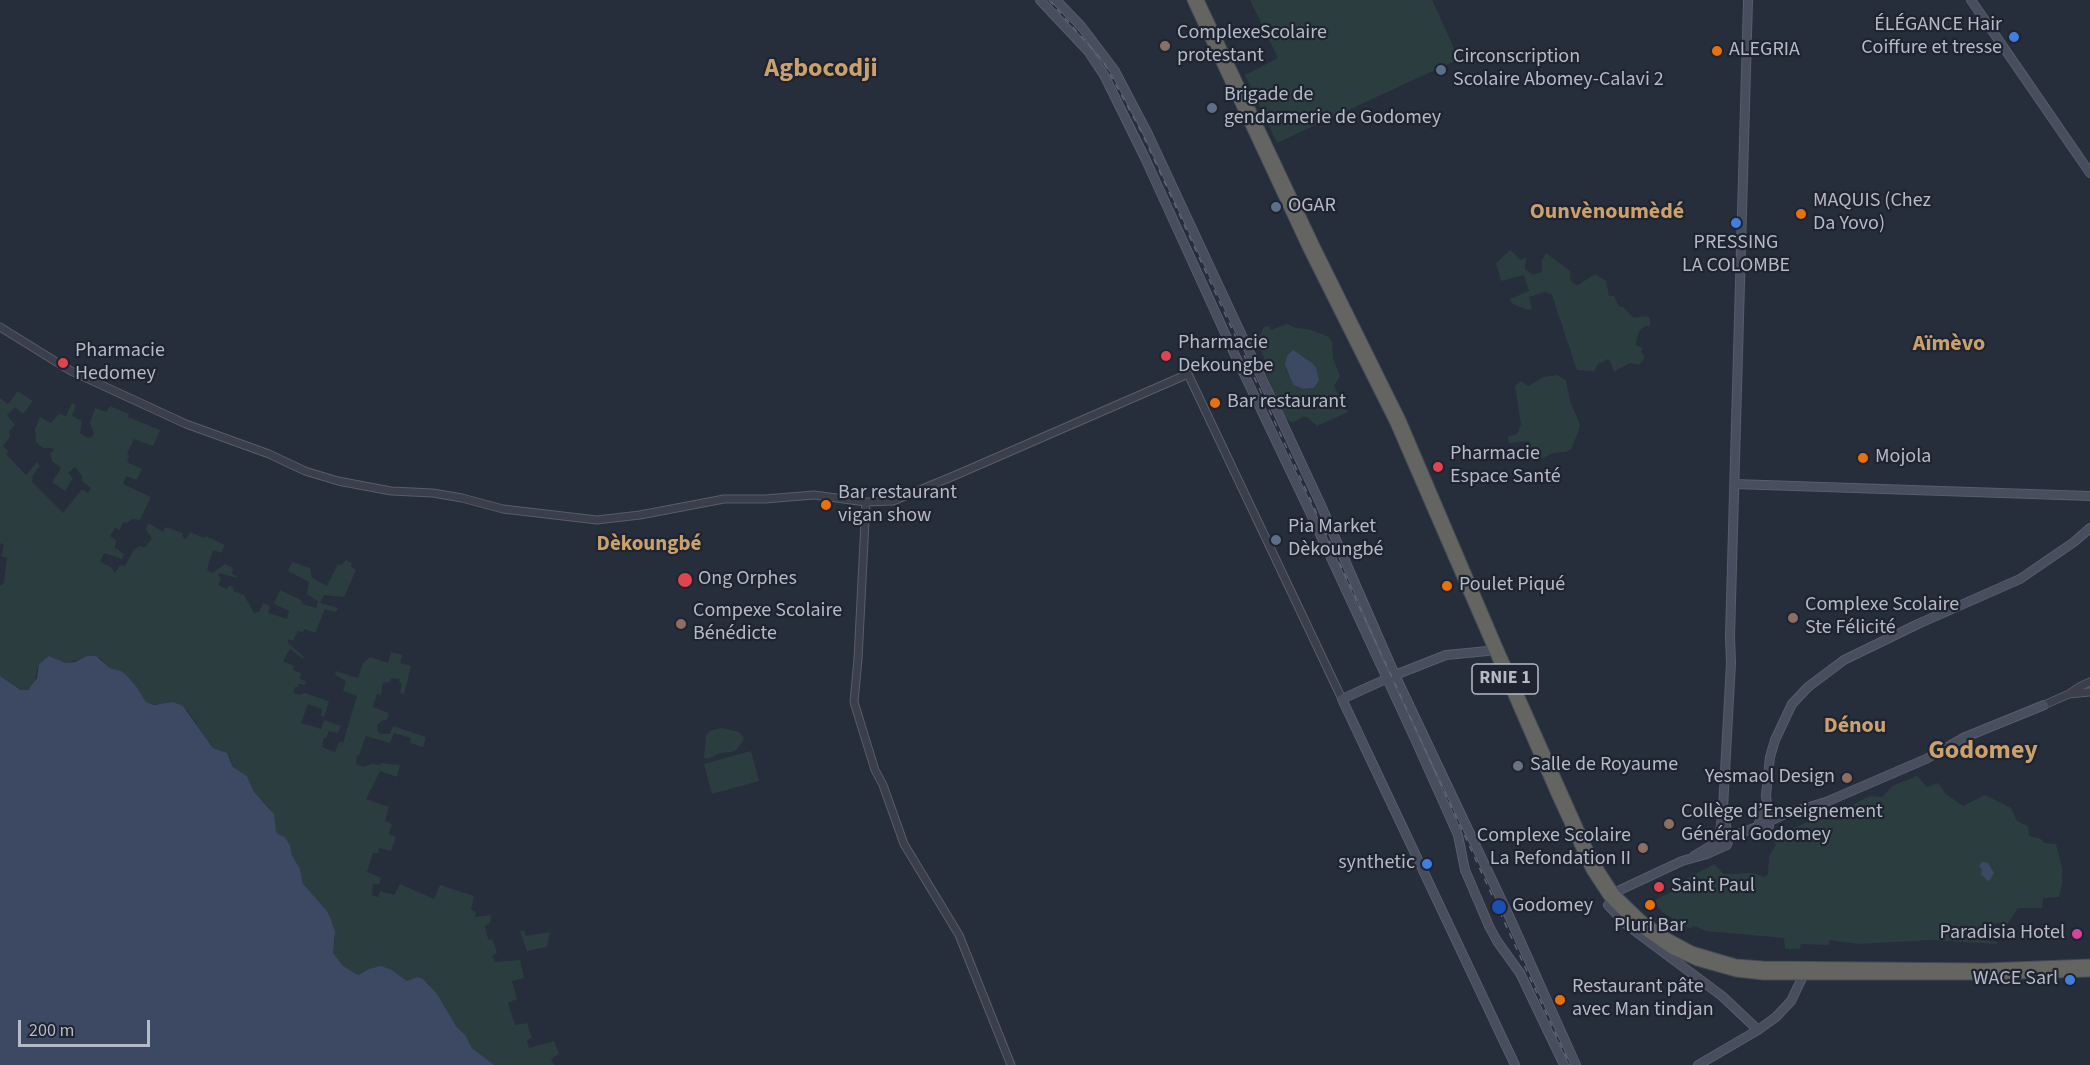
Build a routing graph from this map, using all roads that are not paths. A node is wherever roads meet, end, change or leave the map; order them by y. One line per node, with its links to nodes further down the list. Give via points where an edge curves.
1 (1040, 0): 15 (main road, via 1088,51 1104,75)
2 (1056, 0): 14 (main road, via 1115,71 1148,134 1320,503)
3 (1192, 0): 13 (highway, RNIE 1, via 1308,249 1395,423)
4 (1199, 0): 13 (highway, RNIE 1, via 1401,420)
5 (1748, 0): 9 (main road)
6 (1971, 0): 7 (main road)
7 (2090, 173)
8 (0, 327): 11 (street, via 102,386 186,424 338,481 462,498 503,509 597,520 724,499 814,495)
9 (1735, 484): 10 (main road); 22 (main road)
10 (2090, 496)
11 (866, 502): 19 (street, via 893,501 912,494 1188,374); 28 (street, via 854,702 904,844 959,935)
12 (2090, 528): 21 (main road, via 2020,579 1844,660 1817,679 1792,704 1775,740)
13 (1496, 650): 14 (main road, via 1446,655); 23 (highway, RNIE 1)
14 (1395, 675): 15 (main road); 31 (main road)
15 (1387, 678): 19 (main road); 30 (main road, via 1458,835 1465,870 1489,926 1520,972)
16 (2090, 682): 18 (street)
17 (2090, 692): 18 (street)
18 (2069, 694): 20 (street)
19 (1342, 699): 29 (main road)
20 (2044, 705): 21 (main road, via 1863,786)
21 (1765, 823): 22 (main road)
22 (1725, 841): 23 (main road, via 1620,890)
23 (1612, 899): 24 (highway, RNIE 1, via 1692,951 1736,964 1974,968); 26 (highway, RNIE 1, via 1657,940 1697,961 1749,973); 27 (main road, via 1627,925 1722,996)
24 (2090, 964)
25 (2090, 972): 26 (highway, RNIE 1)
26 (1804, 974): 27 (main road, via 1791,1001)
27 (1758, 1030): 32 (main road)
28 (1011, 1065)
29 (1515, 1065)
30 (1564, 1065)
31 (1576, 1065)
32 (1698, 1065)

